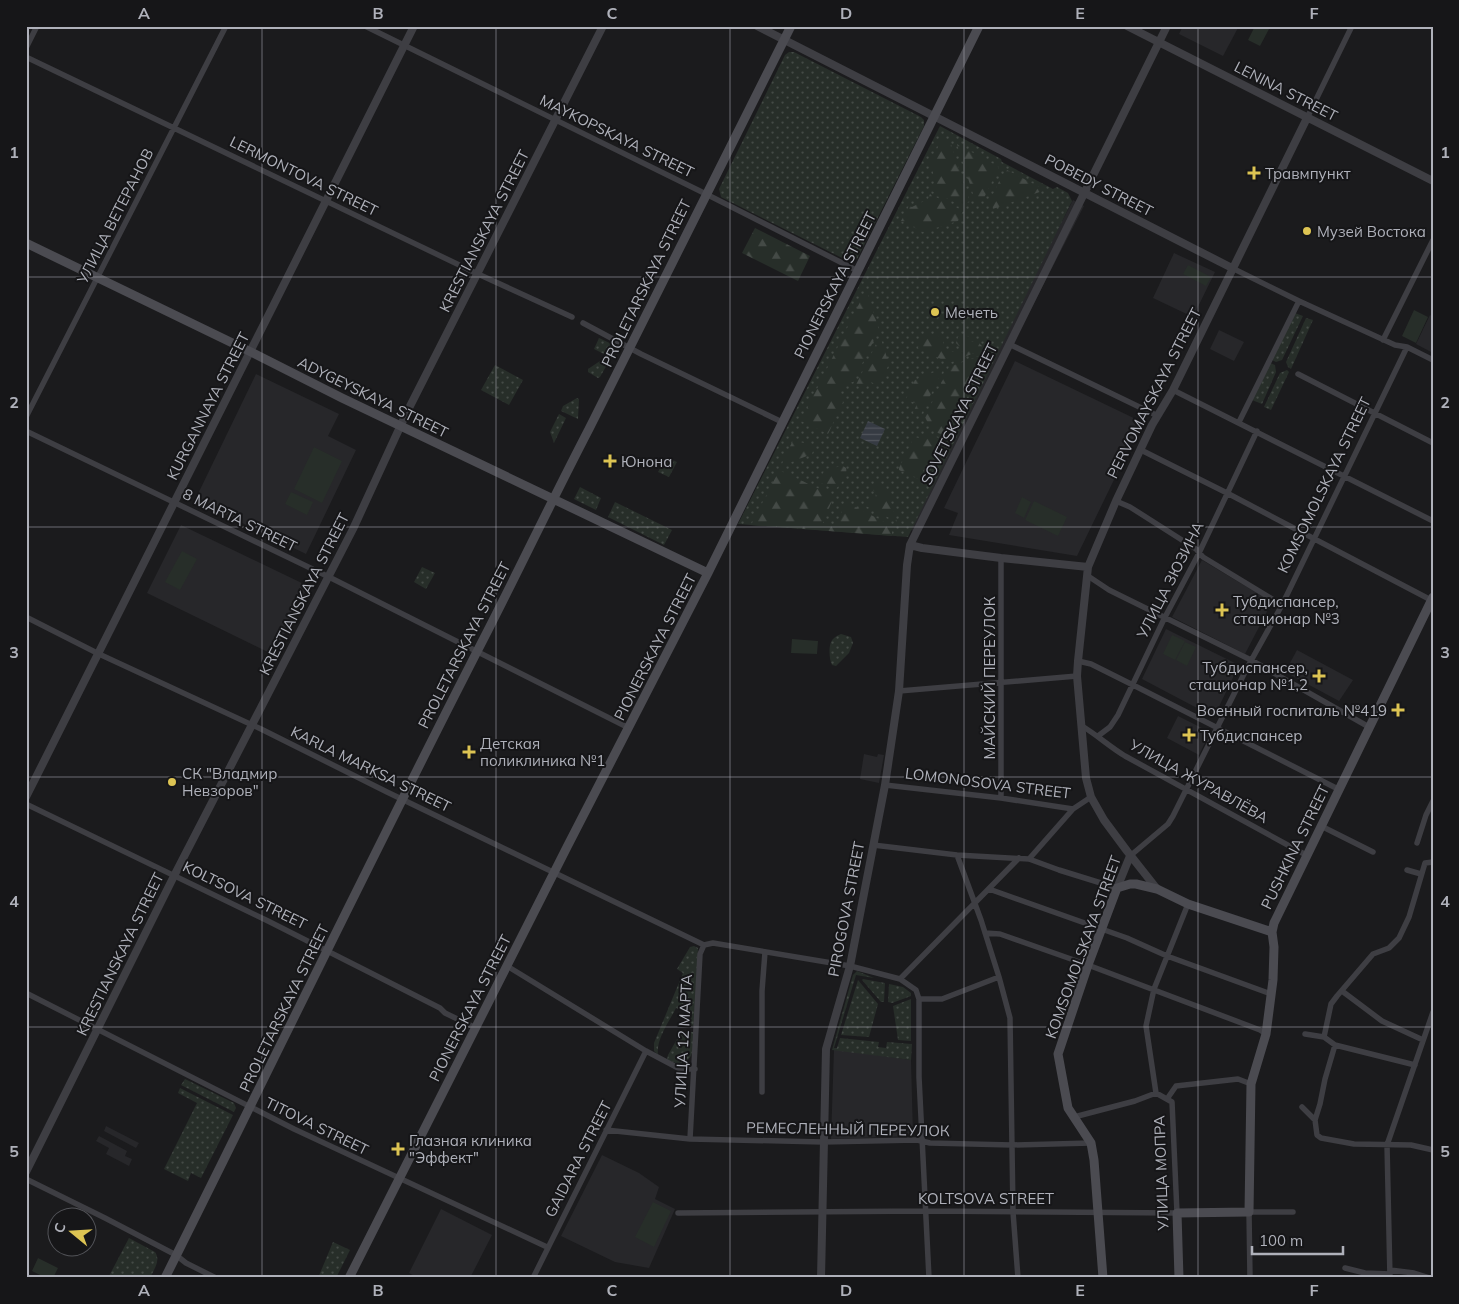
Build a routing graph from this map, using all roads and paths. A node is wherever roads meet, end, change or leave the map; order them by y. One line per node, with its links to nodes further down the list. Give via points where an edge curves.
1 (37, 26): 15 (street)
2 (226, 26): 20 (street, УЛИЦА ВЕТЕРАНОВ)
3 (365, 26): 14 (street, MAYKOPSKAYA STREET)
4 (414, 26): 14 (street, KURGANNAYA STREET)
5 (603, 26): 19 (street, KRESTIANSKAYA STREET)
6 (757, 26): 12 (street, POBEDY STREET)
7 (791, 26): 12 (main road, PROLETARSKAYA STREET)
8 (979, 26): 17 (main road, PIONERSKAYA STREET)
9 (1127, 26): 13 (street, LENINA STREET)
10 (1167, 26): 13 (street, SOVETSKAYA STREET)
11 (1352, 26): 18 (street, PERVOMAYSKAYA STREET)
12 (784, 40): 17 (street, POBEDY STREET); 23 (main road, PROLETARSKAYA STREET)
13 (1159, 42): 18 (street, LENINA STREET); 22 (street, SOVETSKAYA STREET)
14 (404, 45): 19 (street, MAYKOPSKAYA STREET); 24 (street, KURGANNAYA STREET)
15 (26, 48)
16 (26, 57): 20 (street, LERMONTOVA STREET)
17 (934, 116): 22 (street, POBEDY STREET); 28 (main road, PIONERSKAYA STREET)
18 (1307, 118): 21 (street, LENINA STREET); 27 (street, PERVOMAYSKAYA STREET)
19 (556, 120): 23 (street, MAYKOPSKAYA STREET); 29 (street, KRESTIANSKAYA STREET)
20 (174, 128): 24 (street, LERMONTOVA STREET); 30 (street, УЛИЦА ВЕТЕРАНОВ)
21 (1433, 181)
22 (1084, 193): 27 (street, POBEDY STREET); 35 (street, SOVETSKAYA STREET)
23 (706, 194): 28 (street, MAYKOPSKAYA STREET); 36 (main road, PROLETARSKAYA STREET)
24 (327, 200): 29 (street, LERMONTOVA STREET); 38 (street, KURGANNAYA STREET)
25 (1433, 240): 34 (street)
26 (26, 244): 30 (main road, ADYGEYSKAYA STREET)
27 (1232, 268): 31 (street, POBEDY STREET); 41 (street, PERVOMAYSKAYA STREET)
28 (858, 271): 45 (main road, PIONERSKAYA STREET)
29 (478, 274): 32 (street, LERMONTOVA STREET); 47 (street, KRESTIANSKAYA STREET)
30 (98, 278): 38 (main road, ADYGEYSKAYA STREET); 44 (street, УЛИЦА ВЕТЕРАНОВ)
31 (1298, 301): 34 (street, POBEDY STREET); 46 (street)
32 (572, 317)
33 (583, 322): 36 (street)
34 (1384, 340): 37 (street, POBEDY STREET)
35 (1009, 344): 43 (street); 59 (street, SOVETSKAYA STREET)
36 (629, 347): 45 (street); 54 (main road, PROLETARSKAYA STREET)
37 (1407, 347): 39 (street, POBEDY STREET); 42 (street, KOMSOMOLSKAYA STREET)
38 (251, 352): 47 (main road, ADYGEYSKAYA STREET); 56 (street, KURGANNAYA STREET)
39 (1433, 360)
40 (1298, 374): 42 (street)
41 (1173, 390): 43 (street, PERVOMAYSKAYA STREET); 46 (street)
42 (1374, 414): 50 (street); 52 (street, KOMSOMOLSKAYA STREET)
43 (1158, 416): 51 (street, PERVOMAYSKAYA STREET)
44 (26, 417)
45 (782, 422): 63 (main road, PIONERSKAYA STREET)
46 (1238, 422): 49 (street)
47 (400, 426): 54 (main road, ADYGEYSKAYA STREET); 64 (street, KRESTIANSKAYA STREET)
48 (26, 431): 56 (street, 8 MARTA STREET)
49 (1257, 431): 52 (street); 53 (street, УЛИЦА ЗЮЗИНА)
50 (1433, 443)
51 (1141, 450): 53 (street); 55 (street, PERVOMAYSKAYA STREET)
52 (1344, 476): 57 (street); 58 (street, KOMSOMOLSKAYA STREET)
53 (1227, 493): 58 (street); 60 (street, УЛИЦА ЗЮЗИНА)
54 (553, 498): 63 (main road, ADYGEYSKAYA STREET); 70 (main road, PROLETARSKAYA STREET)
55 (1116, 501): 60 (street); 62 (street, PERVOMAYSKAYA STREET)
56 (174, 502): 64 (street, 8 MARTA STREET); 71 (street, KURGANNAYA STREET)
57 (1433, 521)
58 (1314, 540): 66 (street); 67 (street, KOMSOMOLSKAYA STREET)
59 (910, 545): 61 (street); 77 (street, PIROGOVA STREET)
60 (1200, 552): 67 (street); 69 (street, УЛИЦА ЗЮЗИНА)
61 (1000, 558): 62 (street); 75 (street, МАЙСКИЙ ПЕРЕУЛОК)
62 (1088, 567): 65 (street, PERVOMAYSKAYA STREET)
63 (708, 573): 82 (main road, PIONERSKAYA STREET)
64 (329, 576): 70 (street, 8 MARTA STREET); 78 (street, KRESTIANSKAYA STREET)
65 (1088, 576): 69 (street); 73 (street, PERVOMAYSKAYA STREET)
66 (1432, 598): 81 (main road, PUSHKINA STREET)
67 (1282, 605): 72 (street, KOMSOMOLSKAYA STREET)
68 (26, 617): 71 (street, KARLA MARKSA STREET)
69 (1164, 619): 72 (street); 76 (street, УЛИЦА ЗЮЗИНА)
70 (477, 652): 82 (street, 8 MARTA STREET); 90 (main road, PROLETARSKAYA STREET)
71 (99, 654): 78 (street, KARLA MARKSA STREET); 88 (street, KURGANNAYA STREET)
72 (1251, 660): 80 (street, KOMSOMOLSKAYA STREET); 81 (street)
73 (1078, 661): 74 (street, PERVOMAYSKAYA STREET); 76 (street)
74 (1077, 676): 75 (street); 79 (street, PERVOMAYSKAYA STREET)
75 (1001, 682): 77 (street); 89 (street, МАЙСКИЙ ПЕРЕУЛОК)
76 (1132, 684): 80 (street); 83 (street, УЛИЦА ЗЮЗИНА, via 1110,727)
77 (899, 691): 84 (street, PIROGOVA STREET)
78 (253, 725): 90 (street, KARLA MARKSA STREET); 107 (street, KRESTIANSKAYA STREET)
79 (1082, 726): 83 (street, УЛИЦА ЖУРАВЛЁВА); 87 (street, PERVOMAYSKAYA STREET, via 1086,778)
80 (1217, 726): 85 (street); 86 (street, KOMSOMOLSKAYA STREET)
81 (1369, 727): 85 (main road, PUSHKINA STREET)
82 (629, 728): 105 (main road, PIONERSKAYA STREET)
83 (1098, 736): 86 (street, УЛИЦА ЖУРАВЛЁВА, via 1109,746)
84 (885, 785): 89 (street, LOMONOSOVA STREET); 96 (street, PIROGOVA STREET)
85 (1338, 789): 94 (main road, PUSHKINA STREET)
86 (1186, 790): 99 (street, УЛИЦА ЖУРАВЛЁВА); 100 (street, KOMSOMOLSKAYA STREET, via 1168,824)
87 (1091, 797): 93 (street, LOMONOSOVA STREET); 100 (street, LOMONOSOVA STREET)
88 (26, 798)
89 (1001, 798): 93 (street, LOMONOSOVA STREET)
90 (402, 799): 105 (street, KARLA MARKSA STREET); 117 (main road, PROLETARSKAYA STREET)
91 (1433, 801): 95 (street)
92 (26, 804): 107 (street, KOLTSOVA STREET)
93 (1073, 809): 102 (street)
94 (1321, 826): 97 (street); 99 (main road, PUSHKINA STREET)
95 (1417, 843)
96 (873, 845): 98 (street); 122 (street, PIROGOVA STREET)
97 (1373, 852)
98 (957, 855): 101 (street); 111 (street)
99 (1306, 855): 114 (main road, PUSHKINA STREET)
100 (1130, 856): 108 (street, KOMSOMOLSKAYA STREET); 110 (street, LOMONOSOVA STREET)
101 (1018, 858): 102 (street); 109 (street)
102 (1029, 859): 108 (street)
103 (1433, 862): 106 (street, via 1425,863)
104 (1407, 870): 106 (street)
105 (555, 872): 116 (street, KARLA MARKSA STREET); 121 (main road, PIONERSKAYA STREET)
106 (1421, 874): 126 (street, via 1409,917 1399,938 1389,948 1372,954)
107 (174, 876): 117 (street, KOLTSOVA STREET); 133 (street, KRESTIANSKAYA STREET)
108 (1117, 888): 110 (main road, via 1136,884); 113 (main road, KOMSOMOLSKAYA STREET)
109 (989, 889): 111 (street); 113 (street)
110 (1157, 889): 112 (main road)
111 (975, 903): 115 (street); 124 (street)
112 (1188, 904): 114 (main road); 119 (street, УЛИЦА МОПРА)
113 (1101, 930): 119 (street); 120 (main road, KOMSOMOLSKAYA STREET)
114 (1272, 932): 128 (main road, PUSHKINA STREET)
115 (985, 933): 120 (street, via 1000,934); 123 (street)
116 (704, 945): 118 (street, via 713,943); 141 (street, УЛИЦА 12 МАРТА, via 700,954)
117 (328, 951): 132 (street, KOLTSOVA STREET); 147 (main road, PROLETARSKAYA STREET)
118 (765, 952): 122 (street); 143 (street)
119 (1166, 956): 125 (street, УЛИЦА МОПРА); 128 (street)
120 (1088, 965): 125 (street); 148 (main road, KOMSOMOLSKAYA STREET, via 1058,1054 1068,1108)
121 (507, 966): 132 (main road, PIONERSKAYA STREET); 139 (street)
122 (850, 966): 124 (street); 153 (street, PIROGOVA STREET, via 826,1049)
123 (999, 977): 129 (street, via 942,999); 155 (street, via 1010,1018)
124 (900, 979): 129 (street, via 916,990)
125 (1154, 989): 134 (street); 144 (street, УЛИЦА МОПРА, via 1146,1026)
126 (1342, 991): 136 (street, via 1331,1004); 137 (street, via 1382,1021)
127 (26, 993): 133 (street, TITOVA STREET)
128 (1271, 994): 134 (main road, PUSHKINA STREET)
129 (919, 999): 152 (street)
130 (1433, 1012): 131 (street)
131 (1432, 1019): 137 (street)
132 (476, 1028): 159 (main road, PIONERSKAYA STREET)
133 (98, 1029): 147 (street, TITOVA STREET); 158 (street, KRESTIANSKAYA STREET)
134 (1266, 1034): 142 (main road, PUSHKINA STREET)
135 (1305, 1034): 136 (street)
136 (1324, 1037): 138 (street)
137 (1423, 1040): 140 (street)
138 (1335, 1045): 140 (street); 149 (street)
139 (646, 1051): 141 (street, via 680,1069); 150 (street, GAIDARA STREET)
140 (1415, 1065): 156 (street)
141 (695, 1069): 151 (street, УЛИЦА 12 МАРТА)
142 (1251, 1084): 145 (street, via 1238,1079 1186,1084 1176,1086); 165 (main road, PUSHKINA STREET)
143 (762, 1092)
144 (1156, 1093): 145 (street, УЛИЦА МОПРА); 148 (street)
145 (1167, 1099): 168 (street, УЛИЦА МОПРА, via 1172,1102)
146 (1302, 1107): 149 (street)
147 (250, 1108): 159 (street, TITOVA STREET); 170 (main road, PROLETARSKAYA STREET)
148 (1074, 1117): 154 (main road, KOMSOMOLSKAYA STREET)
149 (1315, 1120): 156 (street, via 1316,1134 1321,1138 1354,1144)
150 (606, 1130): 151 (street, РЕМЕСЛЕННЫЙ ПЕРЕУЛОК); 169 (street, GAIDARA STREET)
151 (690, 1139): 153 (street, РЕМЕСЛЕННЫЙ ПЕРЕУЛОК)
152 (922, 1141): 153 (street, РЕМЕСЛЕННЫЙ ПЕРЕУЛОК); 155 (street, РЕМЕСЛЕННЫЙ ПЕРЕУЛОК); 162 (street)
153 (823, 1142): 161 (street, PIROGOVA STREET)
154 (1091, 1143): 155 (street, РЕМЕСЛЕННЫЙ ПЕРЕУЛОК); 164 (main road)
155 (1012, 1144): 163 (street)
156 (1387, 1144): 157 (street); 172 (street)
157 (1433, 1150)
158 (26, 1172)
159 (398, 1178): 169 (street, TITOVA STREET); 175 (main road, PIONERSKAYA STREET)
160 (26, 1179): 170 (street)
161 (821, 1211): 162 (street, KOLTSOVA STREET); 167 (street, KOLTSOVA STREET); 177 (street, PIROGOVA STREET)
162 (926, 1211): 163 (street, KOLTSOVA STREET); 178 (street)
163 (1012, 1212): 164 (street, KOLTSOVA STREET); 179 (street)
164 (1098, 1212): 168 (street, KOLTSOVA STREET); 180 (main road)
165 (1249, 1212): 166 (street, KOLTSOVA STREET); 168 (main road, KOLTSOVA STREET); 182 (street, PUSHKINA STREET)
166 (1294, 1212)
167 (678, 1213)
168 (1177, 1214): 181 (main road, УЛИЦА МОПРА)
169 (547, 1247): 176 (street, GAIDARA STREET)
170 (176, 1255): 173 (main road, PROLETARSKAYA STREET); 174 (street)
171 (1345, 1268): 172 (street)
172 (1390, 1274): 183 (street, via 1414,1273)
173 (165, 1278)
174 (216, 1278)
175 (349, 1278)
176 (533, 1278)
177 (821, 1278)
178 (929, 1278)
179 (1018, 1278)
180 (1103, 1278)
181 (1179, 1278)
182 (1250, 1278)
183 (1430, 1278)

